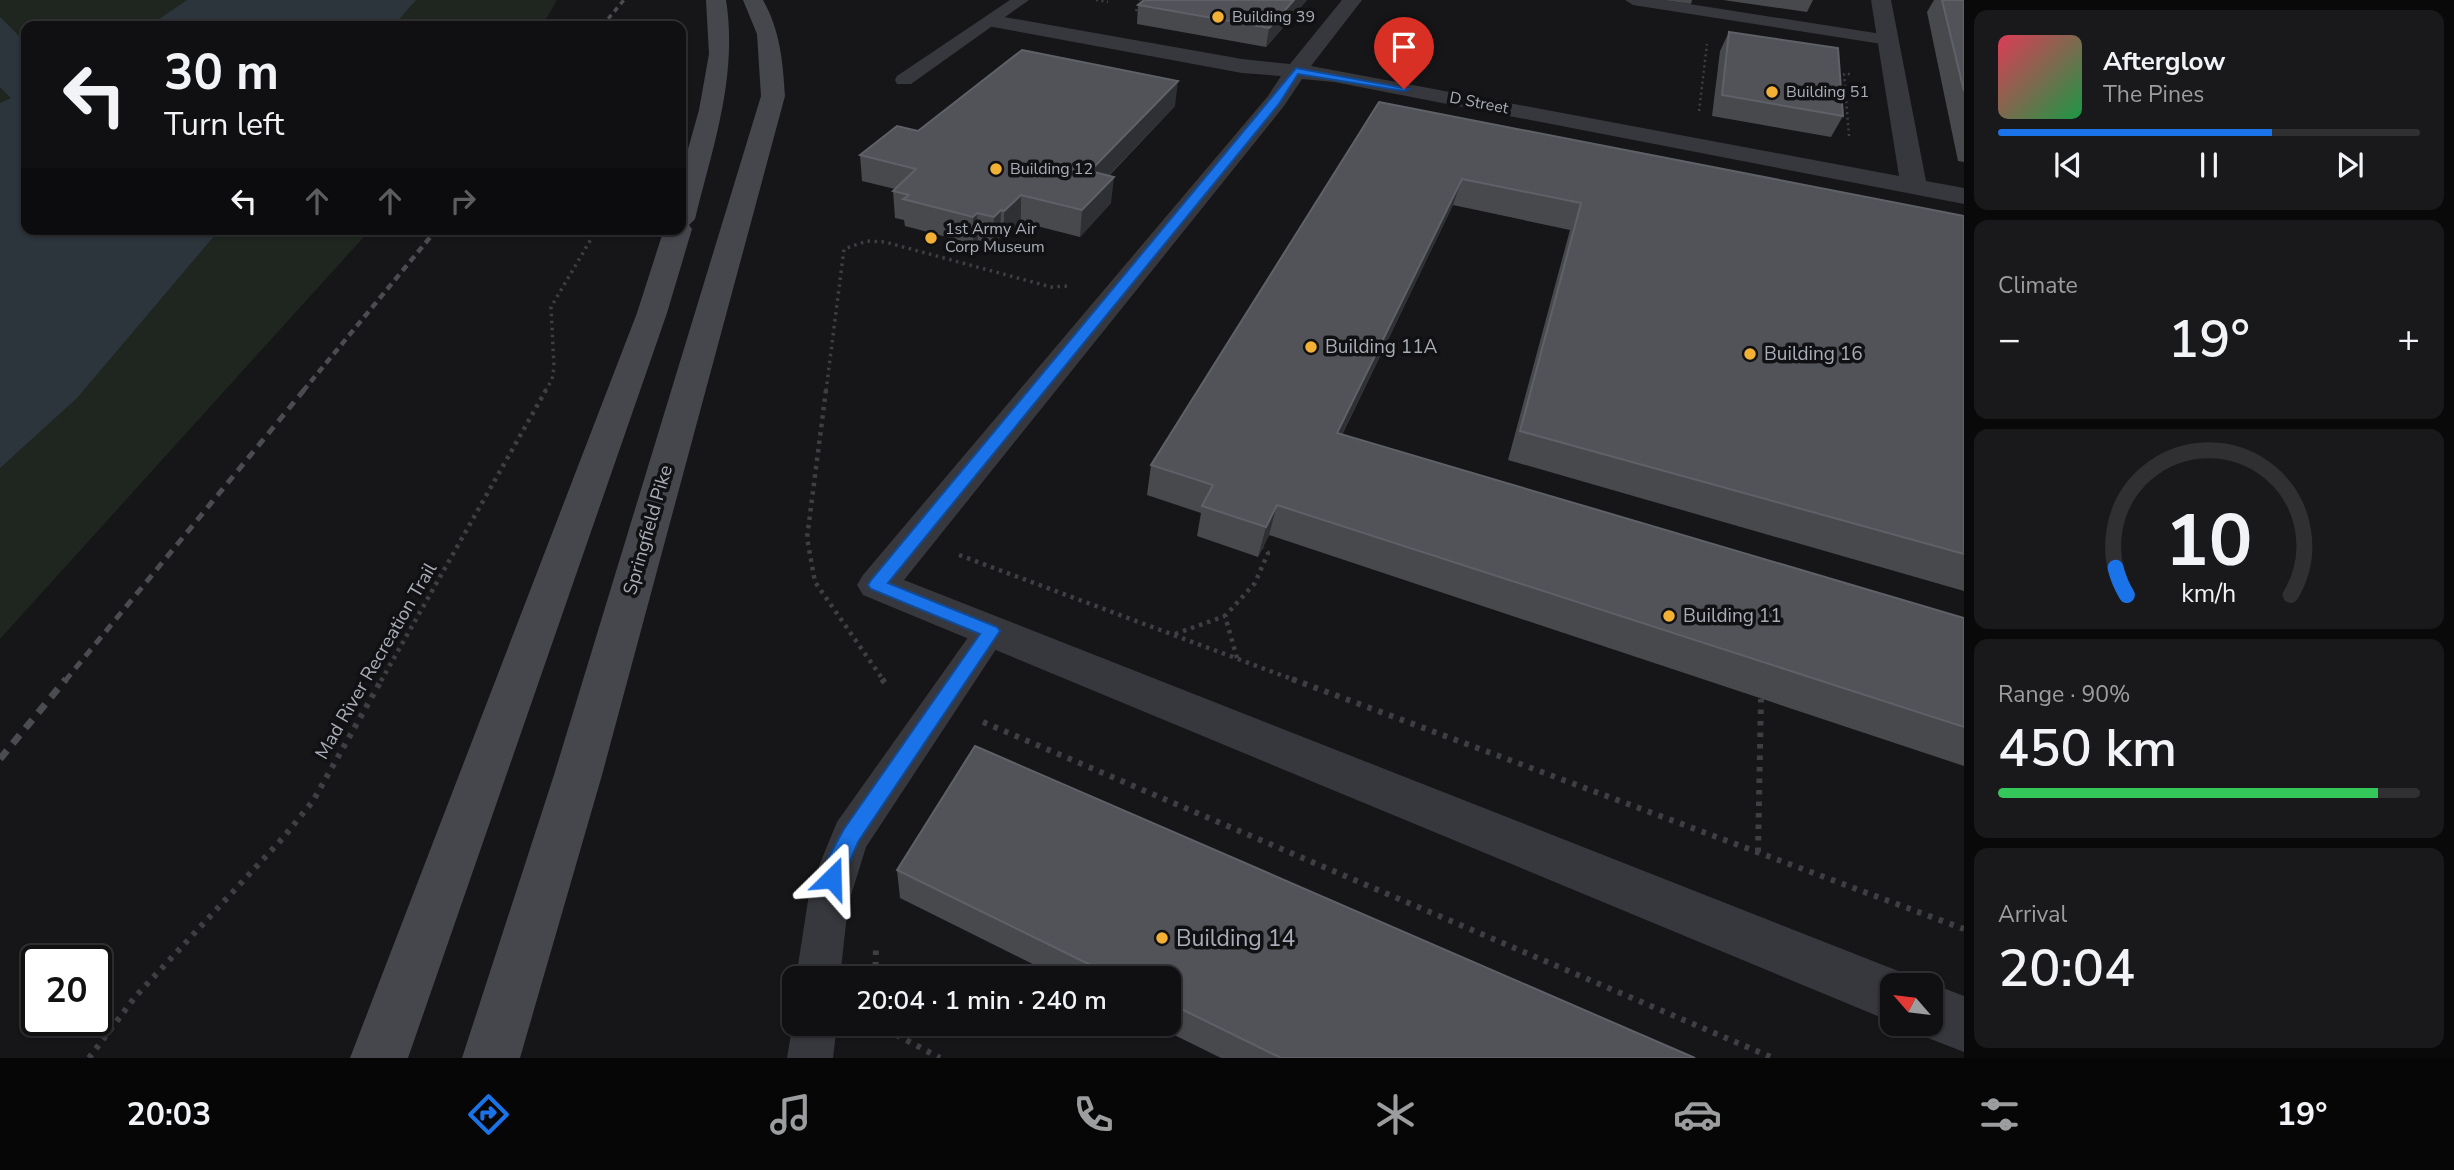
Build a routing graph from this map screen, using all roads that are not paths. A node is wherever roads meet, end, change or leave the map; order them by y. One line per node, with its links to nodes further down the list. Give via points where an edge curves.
1 (716, 0): 13 (main road, via 720,41 717,83)
2 (753, 0): 22 (main road, Springfield Pike, via 770,47 773,96 578,775)
3 (1021, 0): 7 (lane)
4 (1352, 0): 9 (street)
5 (1633, 0): 8 (lane)
6 (1881, 0): 8 (street)
7 (993, 21): 9 (street, D Street, via 1242,66); 10 (lane)
8 (1888, 40): 11 (street)
9 (1296, 71): 11 (street, D Street); 15 (street, via 1276,102 877,585)
10 (904, 80)
11 (1914, 186): 12 (street, D Street)
12 (1964, 196)
13 (686, 199)
14 (676, 235): 21 (main road)
15 (991, 631): 16 (lane, via 838,860 827,896); 17 (street)
16 (819, 966)
17 (1880, 990)
18 (1943, 1016): 19 (street)
19 (1964, 1024)
20 (813, 1036): 23 (lane)
21 (379, 1058)
22 (491, 1058)
23 (810, 1058)

